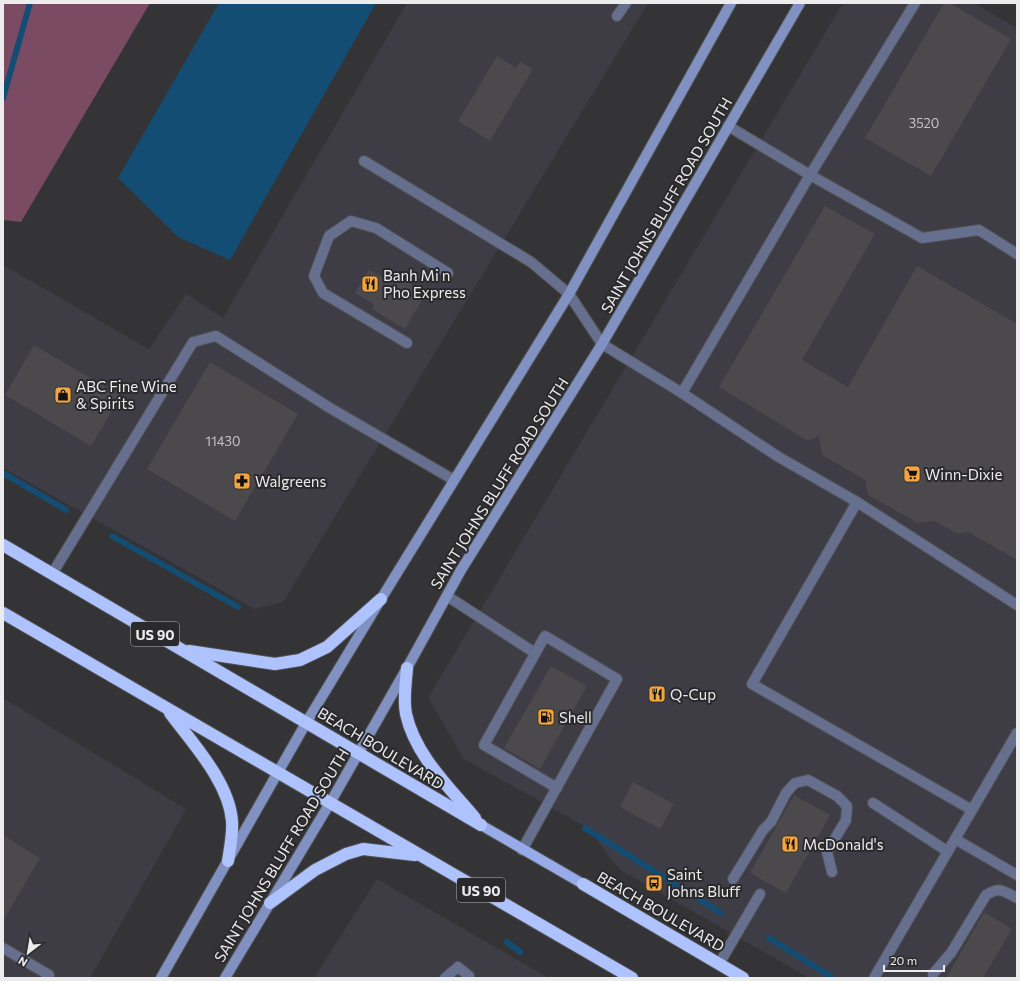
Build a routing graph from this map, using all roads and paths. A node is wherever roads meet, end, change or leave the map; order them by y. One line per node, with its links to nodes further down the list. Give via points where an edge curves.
1 (626, 3): 5 (lane)
2 (731, 3): 11 (main road)
3 (800, 3): 6 (main road, SAINT JOHNS BLUFF ROAD SOUTH)
4 (914, 3): 8 (lane)
5 (617, 16)
6 (728, 126): 8 (lane); 13 (main road, SAINT JOHNS BLUFF ROAD SOUTH)
7 (364, 161): 11 (lane, via 532,262)
8 (810, 175): 9 (lane, via 922,238 979,230); 14 (lane)
9 (1017, 254)
10 (448, 273): 12 (lane, via 376,228 364,224 352,221 329,236 314,276 323,293)
11 (569, 294): 13 (lane); 15 (main road)
12 (407, 343)
13 (602, 344): 14 (lane); 19 (main road, SAINT JOHNS BLUFF ROAD SOUTH)
14 (682, 393): 16 (lane, via 777,456)
15 (454, 480): 18 (lane, via 330,408 216,336 193,342); 20 (main road)
16 (857, 502): 21 (lane); 34 (lane, via 752,684)
17 (3, 545): 18 (highway, BEACH BOULEVARD / US 90)
18 (52, 574): 23 (highway, BEACH BOULEVARD / US 90)
19 (447, 596): 24 (lane); 25 (main road, SAINT JOHNS BLUFF ROAD SOUTH)
20 (381, 599): 23 (highway, via 327,647 300,660 275,664); 27 (main road)
21 (1017, 605)
22 (3, 613): 26 (highway, US 90)
23 (181, 650): 27 (highway, BEACH BOULEVARD / US 90)
24 (535, 653): 31 (lane, via 484,745); 31 (lane, via 545,636 617,679)
25 (408, 668): 29 (main road, SAINT JOHNS BLUFF ROAD SOUTH); 35 (highway, via 406,713 411,732 426,759)
26 (167, 709): 30 (highway, US 90); 40 (highway, via 216,775 229,802 232,822)
27 (306, 723): 29 (highway, BEACH BOULEVARD / US 90); 30 (main road)
28 (1017, 733): 34 (lane)
29 (358, 754): 32 (main road, SAINT JOHNS BLUFF ROAD SOUTH); 35 (highway, BEACH BOULEVARD / US 90)
30 (278, 773): 32 (highway, US 90); 40 (main road)
31 (556, 788): 37 (lane)
32 (330, 803): 39 (highway, US 90); 47 (main road, SAINT JOHNS BLUFF ROAD SOUTH)
33 (872, 803): 38 (lane)
34 (972, 810): 36 (lane)
35 (480, 825): 37 (main road, BEACH BOULEVARD / US 90)
36 (955, 839): 38 (lane); 42 (lane)
37 (522, 850): 44 (main road, BEACH BOULEVARD / US 90)
38 (947, 851): 58 (lane)
39 (420, 855): 47 (highway, via 363,849 346,854 315,870); 56 (highway, US 90)
40 (228, 861): 52 (main road)
41 (832, 872): 43 (lane, via 827,852 846,820 847,806 837,796 808,780 795,783 786,794 771,822 763,830)
42 (1017, 875)
43 (733, 879)
44 (583, 884): 49 (highway, BEACH BOULEVARD / US 90)
45 (760, 894): 49 (lane)
46 (1017, 898): 50 (lane, via 1001,889 986,895 951,953)
47 (270, 903): 53 (main road, SAINT JOHNS BLUFF ROAD SOUTH)
48 (3, 948): 51 (lane)
49 (719, 964): 57 (highway, BEACH BOULEVARD / US 90)
50 (933, 974)
51 (49, 975)
52 (161, 978)
53 (225, 978)
54 (445, 978): 55 (lane, via 458,967 469,976)
55 (468, 978)
56 (632, 978)
57 (743, 978)
58 (874, 978)

